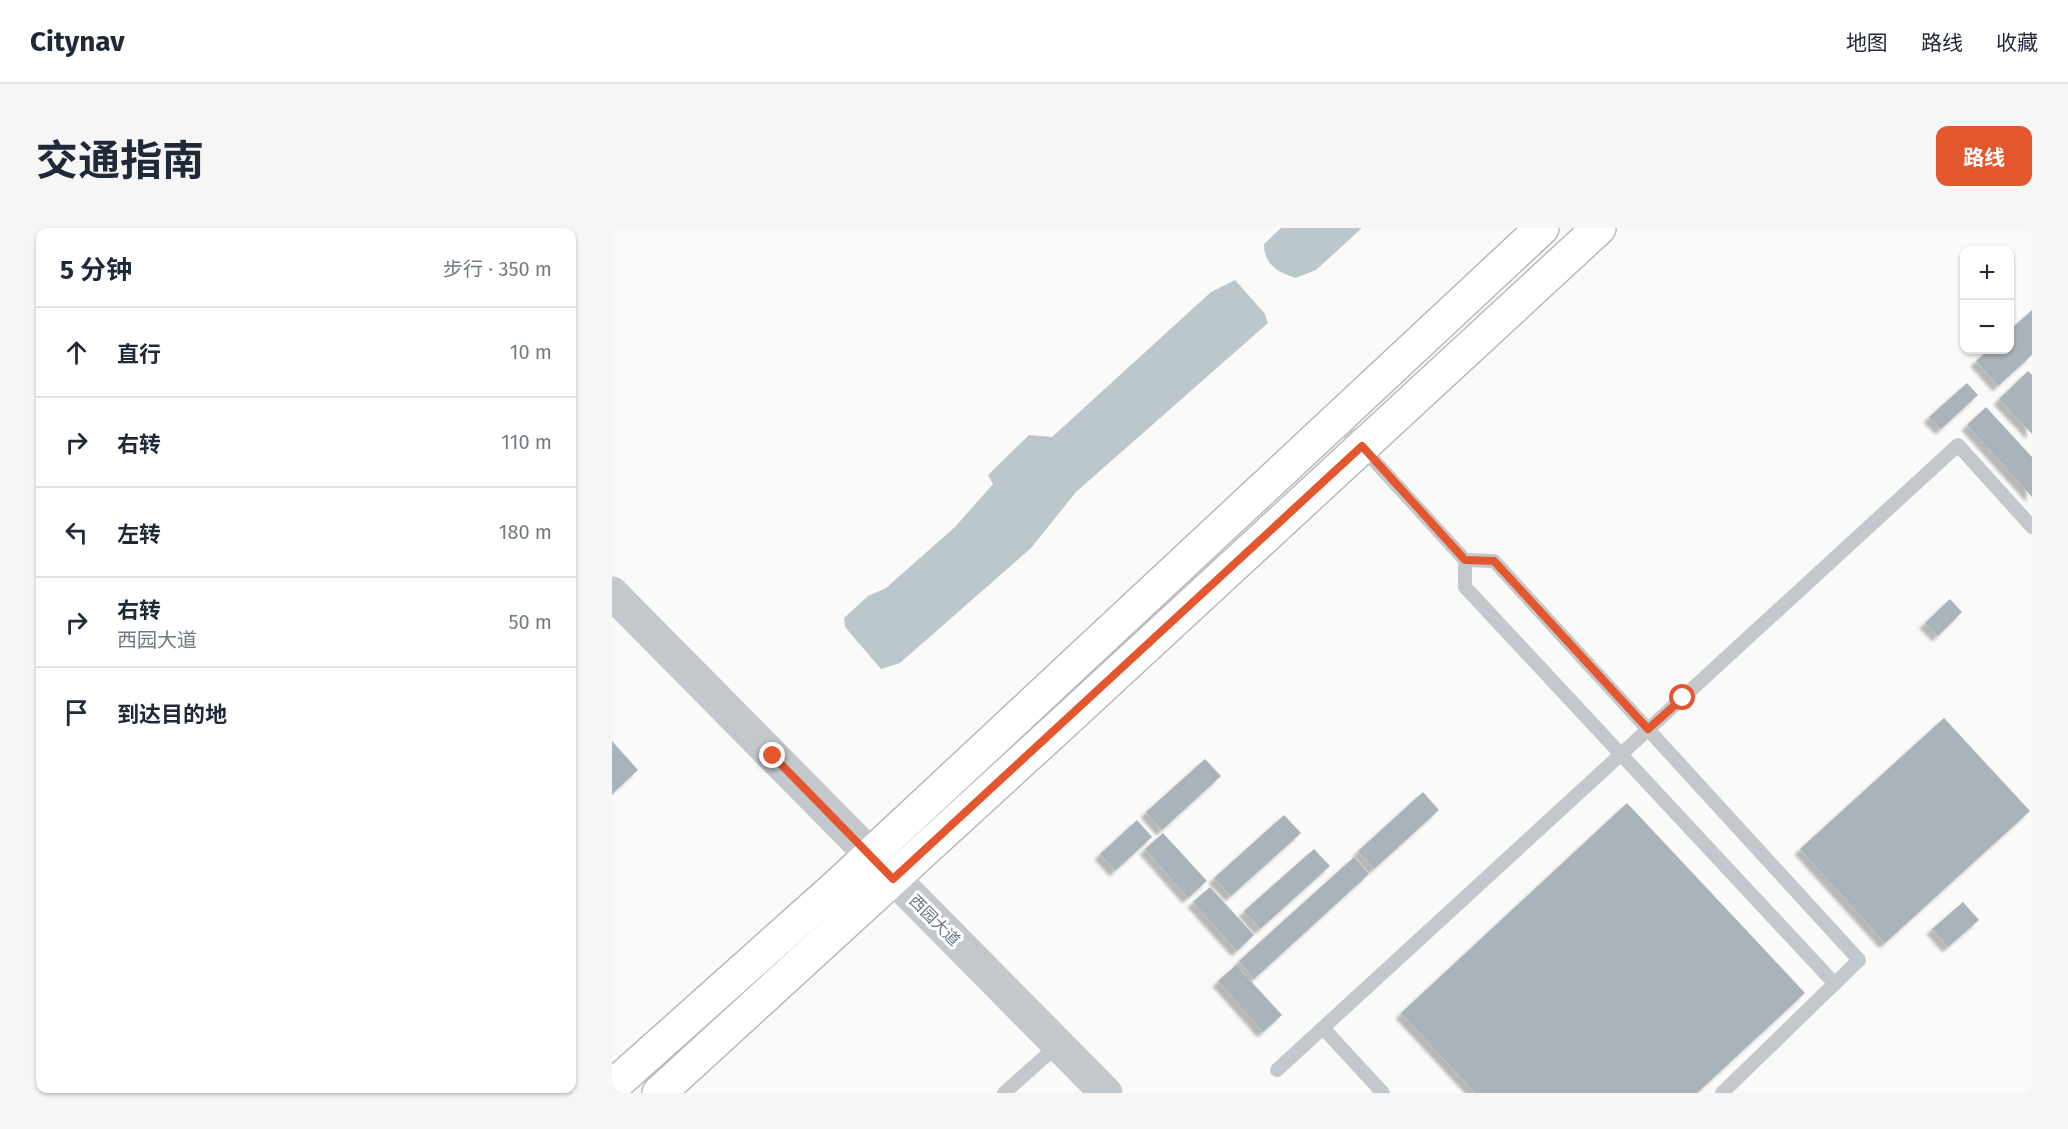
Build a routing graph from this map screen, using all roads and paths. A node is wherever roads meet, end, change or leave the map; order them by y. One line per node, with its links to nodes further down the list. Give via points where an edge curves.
1 (1542, 228): 3 (main road)
2 (1599, 228): 4 (main road)
3 (1337, 419): 4 (lane); 10 (main road)
4 (1362, 446): 6 (lane); 11 (main road)
5 (2032, 526): 8 (lane, via 1958,445)
6 (1465, 560): 8 (lane, via 1494,561); 9 (lane, via 1466,587)
7 (612, 593): 10 (street, 西园大道)
8 (1648, 729): 9 (lane); 12 (lane, via 1859,960)
9 (1621, 754): 12 (lane); 13 (lane)
10 (870, 854): 11 (street, 西园大道); 16 (main road)
11 (893, 879): 14 (street, 西园大道); 17 (main road)
12 (1835, 984): 21 (lane)
13 (1323, 1028): 15 (lane); 20 (lane)
14 (1058, 1045): 18 (lane); 19 (street, 西园大道)
15 (1277, 1070)
16 (612, 1087)
17 (658, 1093)
18 (1004, 1093)
19 (1106, 1093)
20 (1383, 1093)
21 (1722, 1093)

